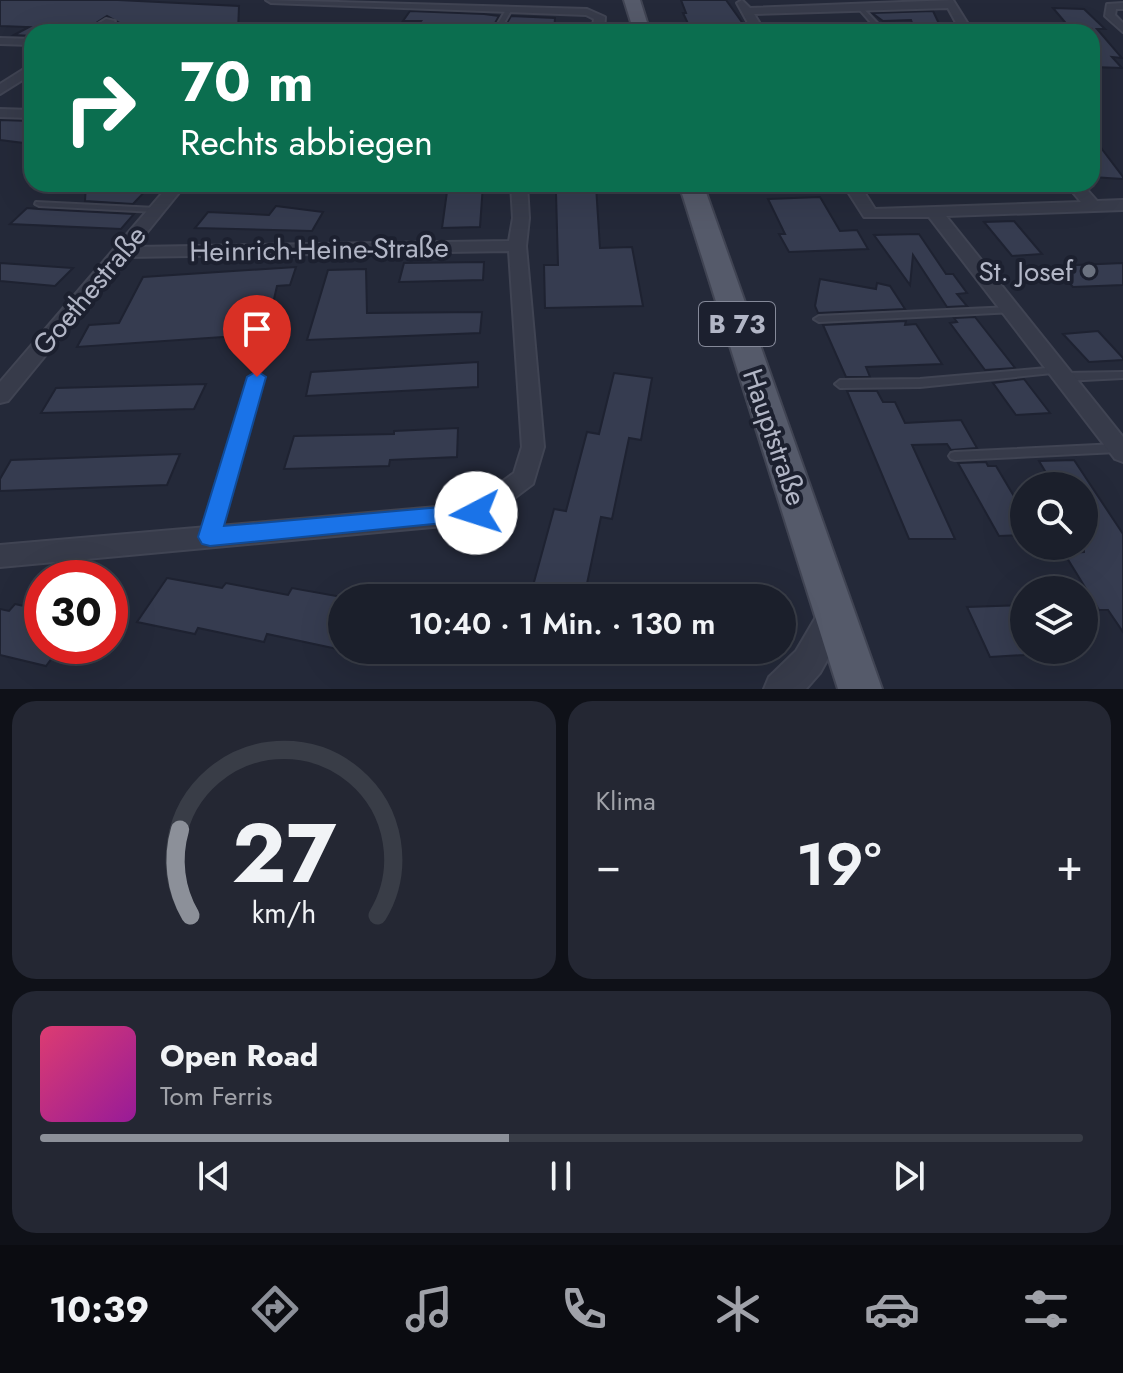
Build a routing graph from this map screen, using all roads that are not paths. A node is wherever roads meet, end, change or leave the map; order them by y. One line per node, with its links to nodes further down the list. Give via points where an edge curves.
1 (271, 0): 7 (street)
2 (632, 0): 13 (main road)
3 (740, 0): 8 (street)
4 (950, 3): 6 (street); 16 (street)
5 (1123, 6): 17 (street, via 1111,6 1110,16)
6 (861, 8): 8 (street); 15 (lane)
7 (509, 9): 11 (lane); 12 (street, via 597,14)
8 (746, 11): 14 (street)
9 (110, 21): 10 (street)
10 (105, 24)
11 (501, 24)
12 (599, 24)
13 (640, 24)
14 (754, 24)
15 (875, 24)
16 (962, 24)
17 (1123, 29)
18 (0, 41): 19 (street)
19 (24, 42)
20 (24, 70): 21 (street)
21 (0, 71)
22 (24, 73): 23 (street)
23 (0, 90)
24 (0, 113): 25 (street)
25 (24, 114)
26 (171, 192): 34 (street, Goethestraße)
27 (519, 192): 36 (street)
28 (694, 192): 49 (main road, Hauptstraße / B 73)
29 (856, 192): 35 (street, via 870,214)
30 (1081, 192): 33 (street)
31 (39, 204): 34 (lane)
32 (1123, 205): 33 (street)
33 (1093, 206): 35 (street)
34 (156, 210): 37 (street, Goethestraße)
35 (934, 212): 38 (street)
36 (517, 246): 37 (street, Heinrich-Heine-Straße); 47 (street, via 533,447 525,478 476,513)
37 (120, 252): 44 (street, Goethestraße)
38 (1011, 310): 39 (lane); 40 (street)
39 (819, 319)
40 (1061, 374): 41 (lane); 43 (lane); 45 (street)
41 (1123, 375)
42 (257, 377): 47 (lane)
43 (840, 384)
44 (0, 396)
45 (1122, 451): 46 (lane)
46 (955, 456)
47 (210, 537): 48 (street)
48 (0, 556)
49 (835, 615): 50 (street, via 808,662); 51 (main road, Hauptstraße / B 73)
50 (782, 689)
51 (860, 689)

